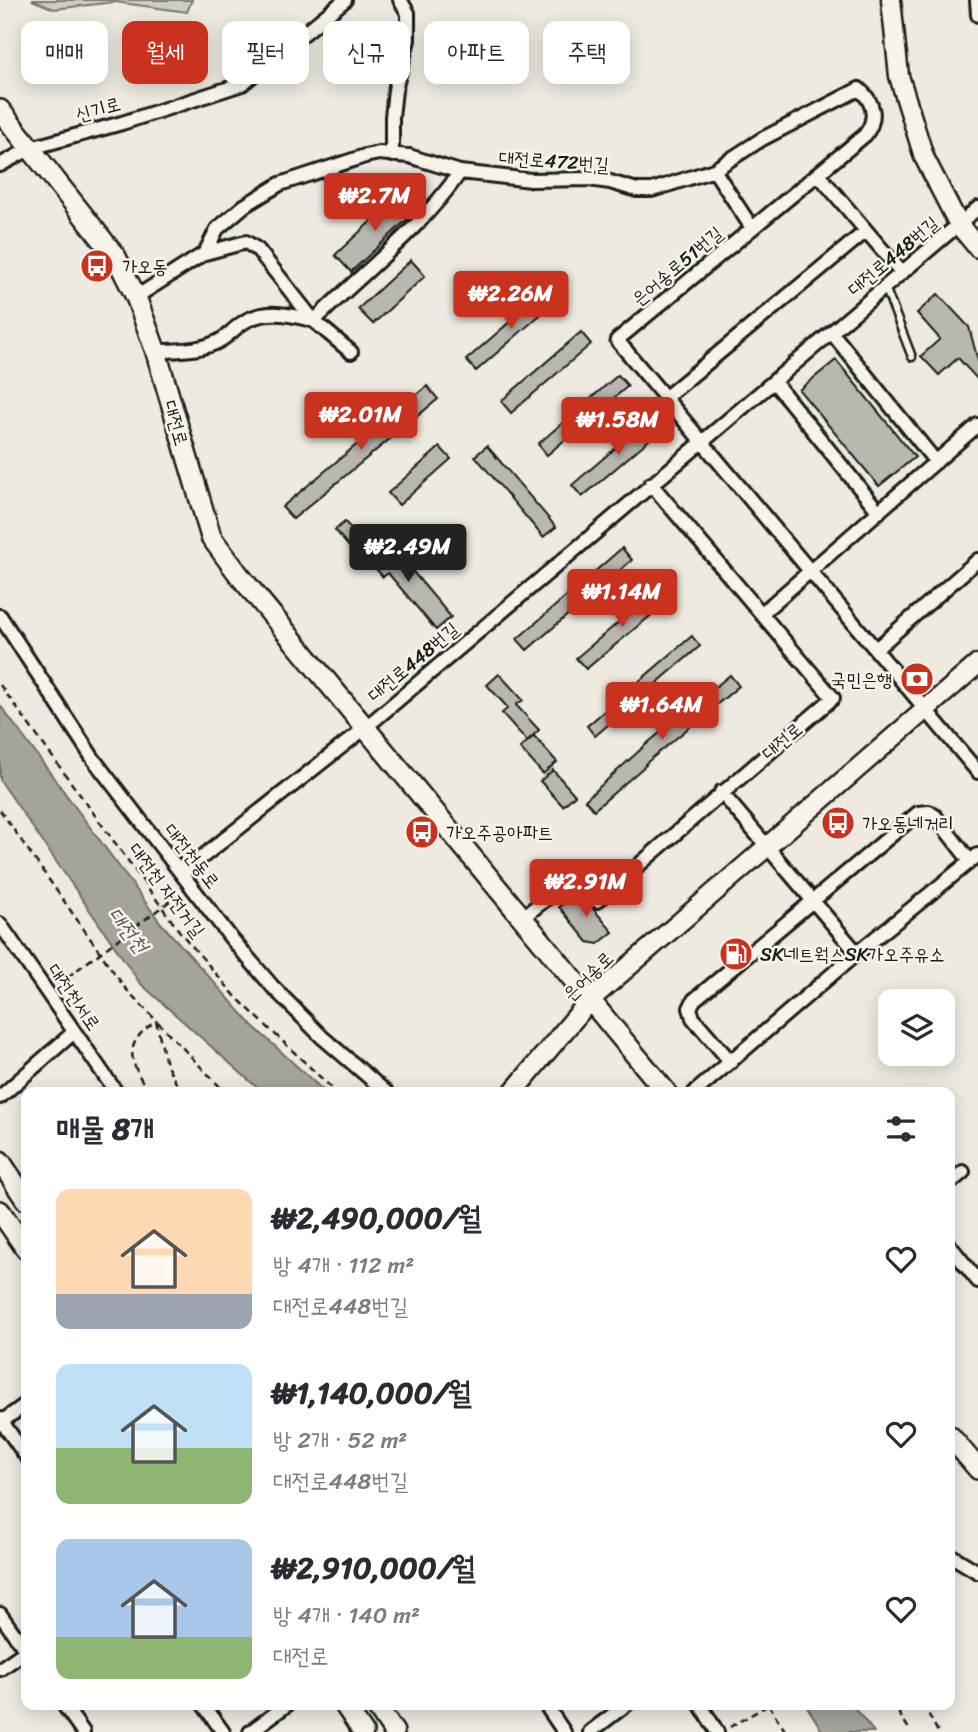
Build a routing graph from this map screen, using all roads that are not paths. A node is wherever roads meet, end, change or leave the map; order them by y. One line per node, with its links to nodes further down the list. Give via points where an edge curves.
1 (345, 0): 8 (street, 신기로, via 242,84)
2 (400, 0): 9 (street, via 408,13 408,40 395,90)
3 (891, 0): 15 (main road, via 899,76 924,157)
4 (977, 0): 5 (street)
5 (978, 15)
6 (859, 89): 11 (street, 대전로472번길, via 762,139); 13 (street, 은어송로51번길, via 873,107 871,127)
7 (0, 110): 8 (main road, 대전로)
8 (32, 148): 10 (street, 신기로); 22 (main road, 대전로, via 116,257)
9 (392, 155): 12 (street, 대전로472번길); 19 (street, 대전로472번길, via 365,156 281,184 227,219)
10 (0, 165)
11 (714, 170): 12 (street, 대전로472번길, via 652,190 589,179 531,180); 16 (street)
12 (460, 172): 23 (street, via 420,220)
13 (818, 174): 16 (street, 은어송로51번길); 17 (street)
14 (978, 208): 15 (street, 대전로448번길)
15 (959, 225): 18 (main road); 20 (street, 대전로448번길)
16 (752, 228): 29 (street, 은어송로51번길, via 617,340)
17 (866, 231): 20 (street); 29 (street)
18 (978, 248)
19 (205, 253): 22 (street, 대전로472번길); 23 (street, via 246,242 258,250)
20 (902, 273): 21 (street, 대전로448번길)
21 (885, 288): 24 (street, 대전로448번길); 27 (lane)
22 (136, 297): 25 (main road, 대전로)
23 (314, 321): 25 (street, via 273,313 241,323 213,345); 26 (street)
24 (832, 333): 28 (street, 대전로448번길); 32 (street)
25 (156, 352): 42 (main road, 대전로, via 211,537)
26 (351, 352)
27 (912, 357)
28 (774, 382): 31 (street, 대전로448번길); 34 (street)
29 (666, 397): 31 (street, 은어송로51번길)
30 (978, 425): 32 (street)
31 (702, 441): 33 (street, 대전로448번길); 36 (street, 은어송로51번길)
32 (936, 461): 34 (street)
33 (652, 484): 37 (street, 대전로); 42 (street, 대전로448번길)
34 (879, 512): 36 (street)
35 (978, 560): 39 (street)
36 (811, 571): 37 (street); 39 (street, 은어송로51번길)
37 (762, 613): 44 (street, 대전로, via 833,698)
38 (0, 616): 47 (street, 대전천동로, via 94,760)
39 (876, 649): 41 (street, 은어송로51번길)
40 (978, 664): 41 (main road, 은어송로)
41 (924, 709): 43 (street, 은어송로51번길); 45 (main road, 은어송로)
42 (365, 728): 47 (street); 49 (main road, 대전로)
43 (978, 771)
44 (721, 792): 45 (street); 49 (street, 대전로, via 597,901 576,875)
45 (766, 846): 48 (street); 52 (main road, 은어송로)
46 (974, 858): 48 (street, via 935,816 918,813); 51 (street)
47 (182, 873): 55 (street, 대전천동로, via 272,986)
48 (812, 900): 51 (street); 54 (street, via 694,1000 690,1008 693,1018)
49 (522, 918): 52 (main road, 대전로)
50 (0, 924): 53 (street, 대전천서로)
51 (857, 953): 54 (street)
52 (590, 1000): 59 (main road, 은어송로); 60 (main road, 대전로)
53 (74, 1032): 56 (street, 대전천서로); 62 (street)
54 (731, 1062): 61 (street)
55 (369, 1079): 57 (street); 58 (street, 대전천동로)
56 (112, 1087)
57 (374, 1087)
58 (379, 1087)
59 (517, 1087)
60 (662, 1087)
61 (701, 1087)
62 (0, 1097)
63 (0, 1161): 66 (main road)
64 (963, 1172): 65 (street)
65 (955, 1179)
66 (21, 1192)
67 (0, 1212): 68 (main road)
68 (21, 1242)
69 (955, 1252): 70 (street)
70 (978, 1280)
71 (21, 1407): 72 (street)
72 (1, 1421): 74 (street)
73 (955, 1442): 75 (main road)
74 (21, 1449)
75 (978, 1469)
76 (955, 1558): 77 (street)
77 (978, 1572)
78 (0, 1614): 79 (street)
79 (21, 1644)
80 (21, 1654): 81 (street)
81 (0, 1669)
82 (68, 1710): 91 (street)
83 (207, 1710): 92 (street)
84 (280, 1710): 93 (street)
85 (348, 1710): 94 (main road)
86 (379, 1710): 95 (main road)
87 (549, 1710): 96 (street)
88 (619, 1710): 97 (street)
89 (705, 1710): 90 (street)
90 (723, 1730)
91 (83, 1732)
92 (223, 1732)
93 (250, 1732)
94 (363, 1732)
95 (394, 1732)
96 (564, 1732)
97 (590, 1732)

